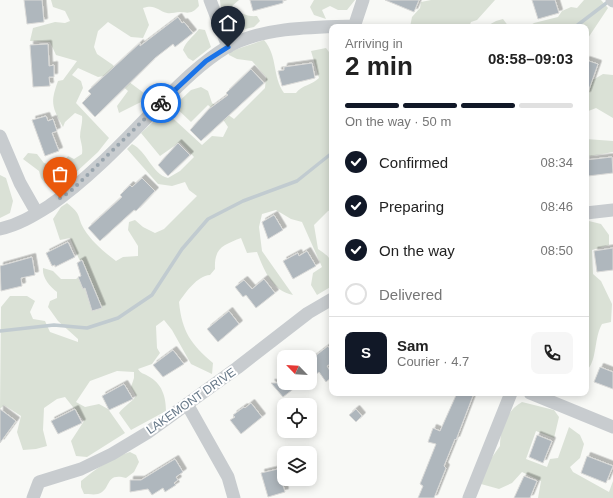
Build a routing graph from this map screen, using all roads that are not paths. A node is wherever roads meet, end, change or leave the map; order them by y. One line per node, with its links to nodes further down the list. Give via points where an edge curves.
1 (210, 0): 5 (street)
2 (363, 0): 3 (street)
3 (355, 24)
4 (329, 27): 5 (street, via 286,30 256,36)
5 (228, 47): 8 (street, via 206,61 183,82 71,191)
6 (0, 136): 8 (street, via 20,183)
7 (613, 210): 9 (street)
8 (37, 213): 10 (street, via 14,226)
9 (589, 213)
10 (0, 229)
11 (329, 301): 14 (street, LAKEMONT DRIVE, via 308,313)
12 (510, 396): 18 (street)
13 (537, 396): 15 (street)
14 (187, 404): 16 (street, LAKEMONT DRIVE, via 112,454 81,469 39,482); 17 (street, via 228,478)
15 (613, 427)
16 (33, 498)
17 (234, 498)
18 (469, 498)

